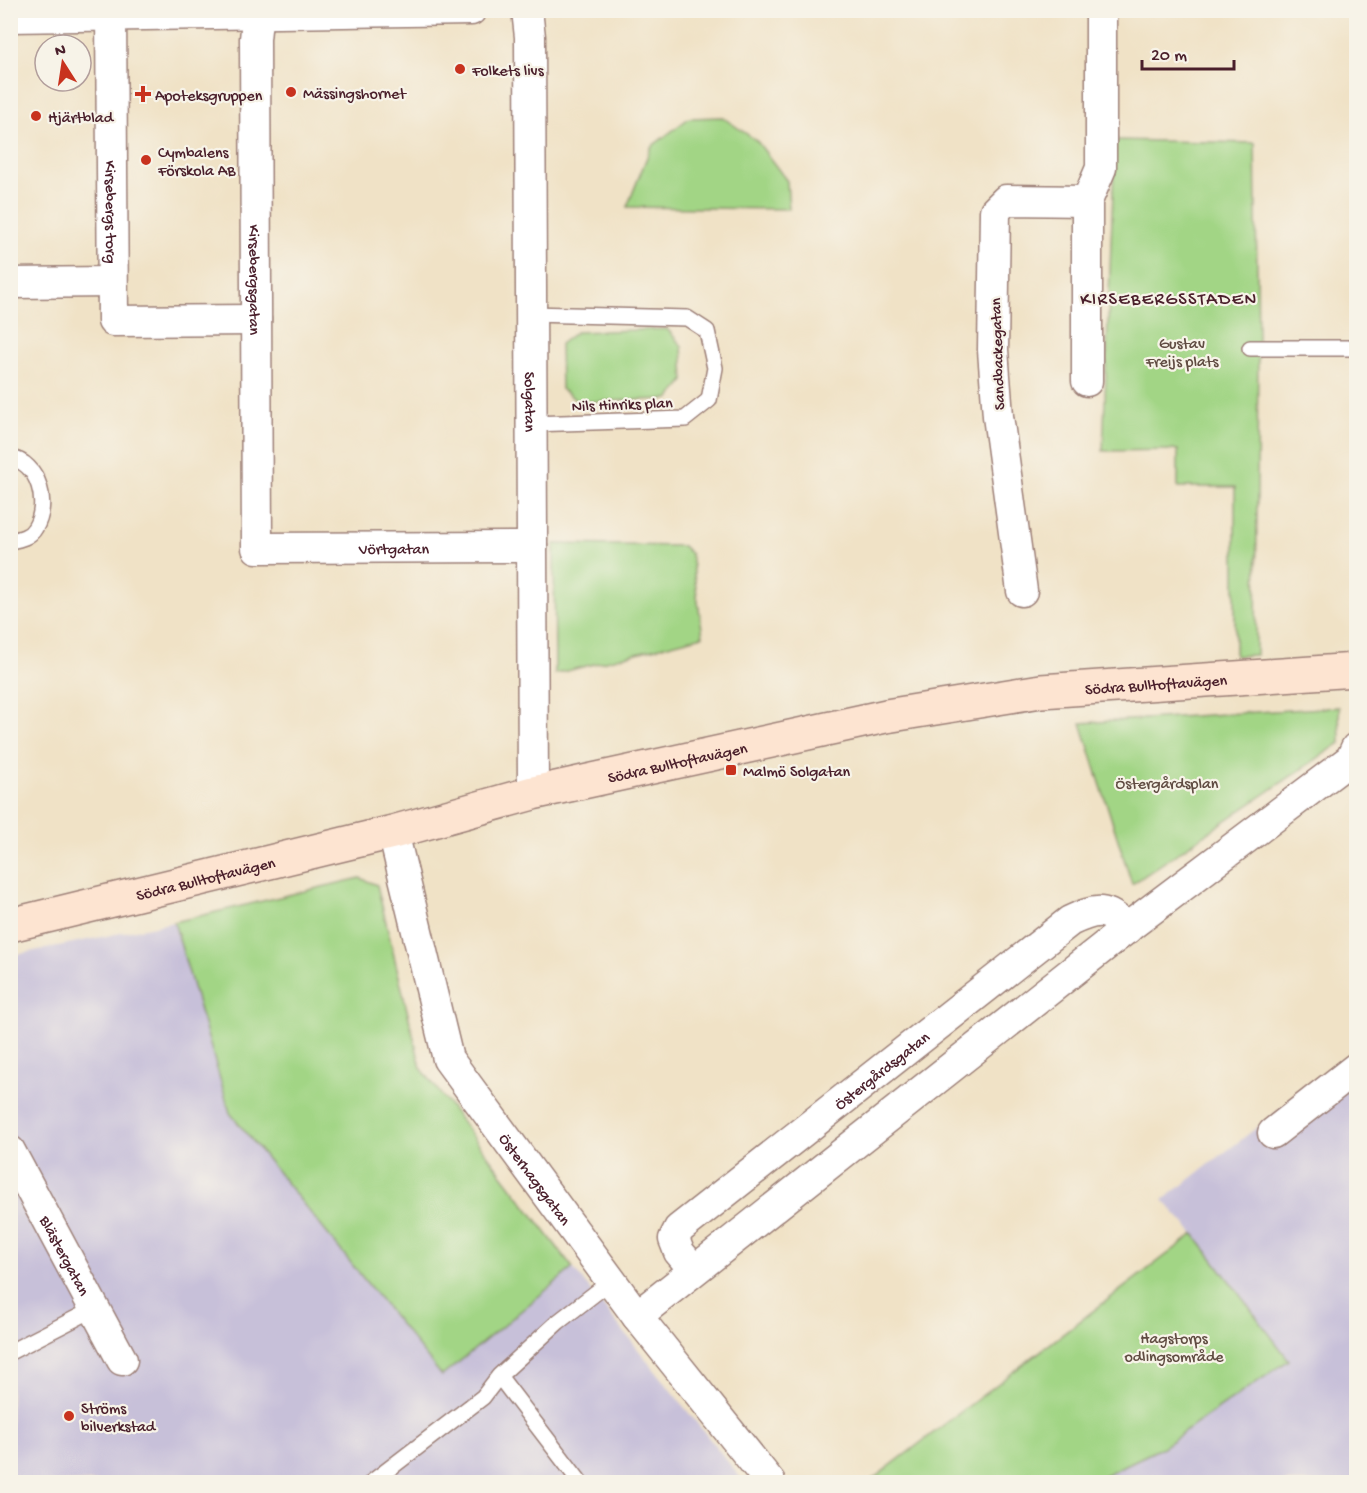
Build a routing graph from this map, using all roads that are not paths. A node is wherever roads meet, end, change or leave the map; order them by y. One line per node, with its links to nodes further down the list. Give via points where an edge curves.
1 (471, 10): 4 (street)
2 (527, 10): 10 (street, Solgatan)
3 (1101, 10): 7 (street, via 1101,168)
4 (258, 12): 6 (street); 11 (street, Kirsebergsgatan)
5 (10, 17): 6 (street)
6 (111, 22): 8 (street, Kirsebergs torg)
7 (1087, 201): 14 (street); 20 (street, Sandbackegatan, via 1006,200 995,211 993,351)
8 (112, 282): 9 (street, Kirsebergs torg); 11 (street, via 113,321)
9 (10, 283)
10 (531, 314): 15 (street, Solgatan); 15 (lane, Nils Hinriks plan, via 687,318 707,331 715,368 709,400 685,419)
11 (256, 320): 19 (street, Kirsebergsgatan)
12 (1250, 348): 13 (lane)
13 (1356, 348)
14 (1087, 381)
15 (531, 424): 18 (street, Solgatan)
16 (10, 458): 17 (lane, via 22,459 36,473 41,512 35,529 26,537)
17 (10, 541)
18 (532, 547): 19 (street, Vörtgatan); 23 (street, Solgatan)
19 (257, 548)
20 (1022, 591)
21 (1356, 670): 23 (street, Södra Bulltoftavägen, via 1041,691 889,726)
22 (1356, 748): 26 (street, via 1351,759)
23 (533, 793): 24 (street, Södra Bulltoftavägen)
24 (393, 832): 25 (street, Södra Bulltoftavägen); 31 (street, Österhagsgatan, via 448,1059)
25 (10, 925)
26 (1127, 929): 30 (street); 30 (street, Östergårdsgatan, via 1115,916 1100,911 1070,921 679,1229 674,1239)
27 (1356, 1068): 28 (street)
28 (1274, 1132)
29 (10, 1151): 32 (street, Blästergatan)
30 (694, 1270): 33 (street)
31 (611, 1281): 33 (street, Österhagsgatan); 36 (lane, via 558,1322)
32 (94, 1309): 34 (lane); 35 (street, Blästergatan)
33 (637, 1316): 39 (street, Österhagsgatan)
34 (10, 1352)
35 (122, 1360)
36 (499, 1376): 37 (lane, via 483,1397); 38 (lane)
37 (372, 1482)
38 (580, 1482)
39 (770, 1482)

